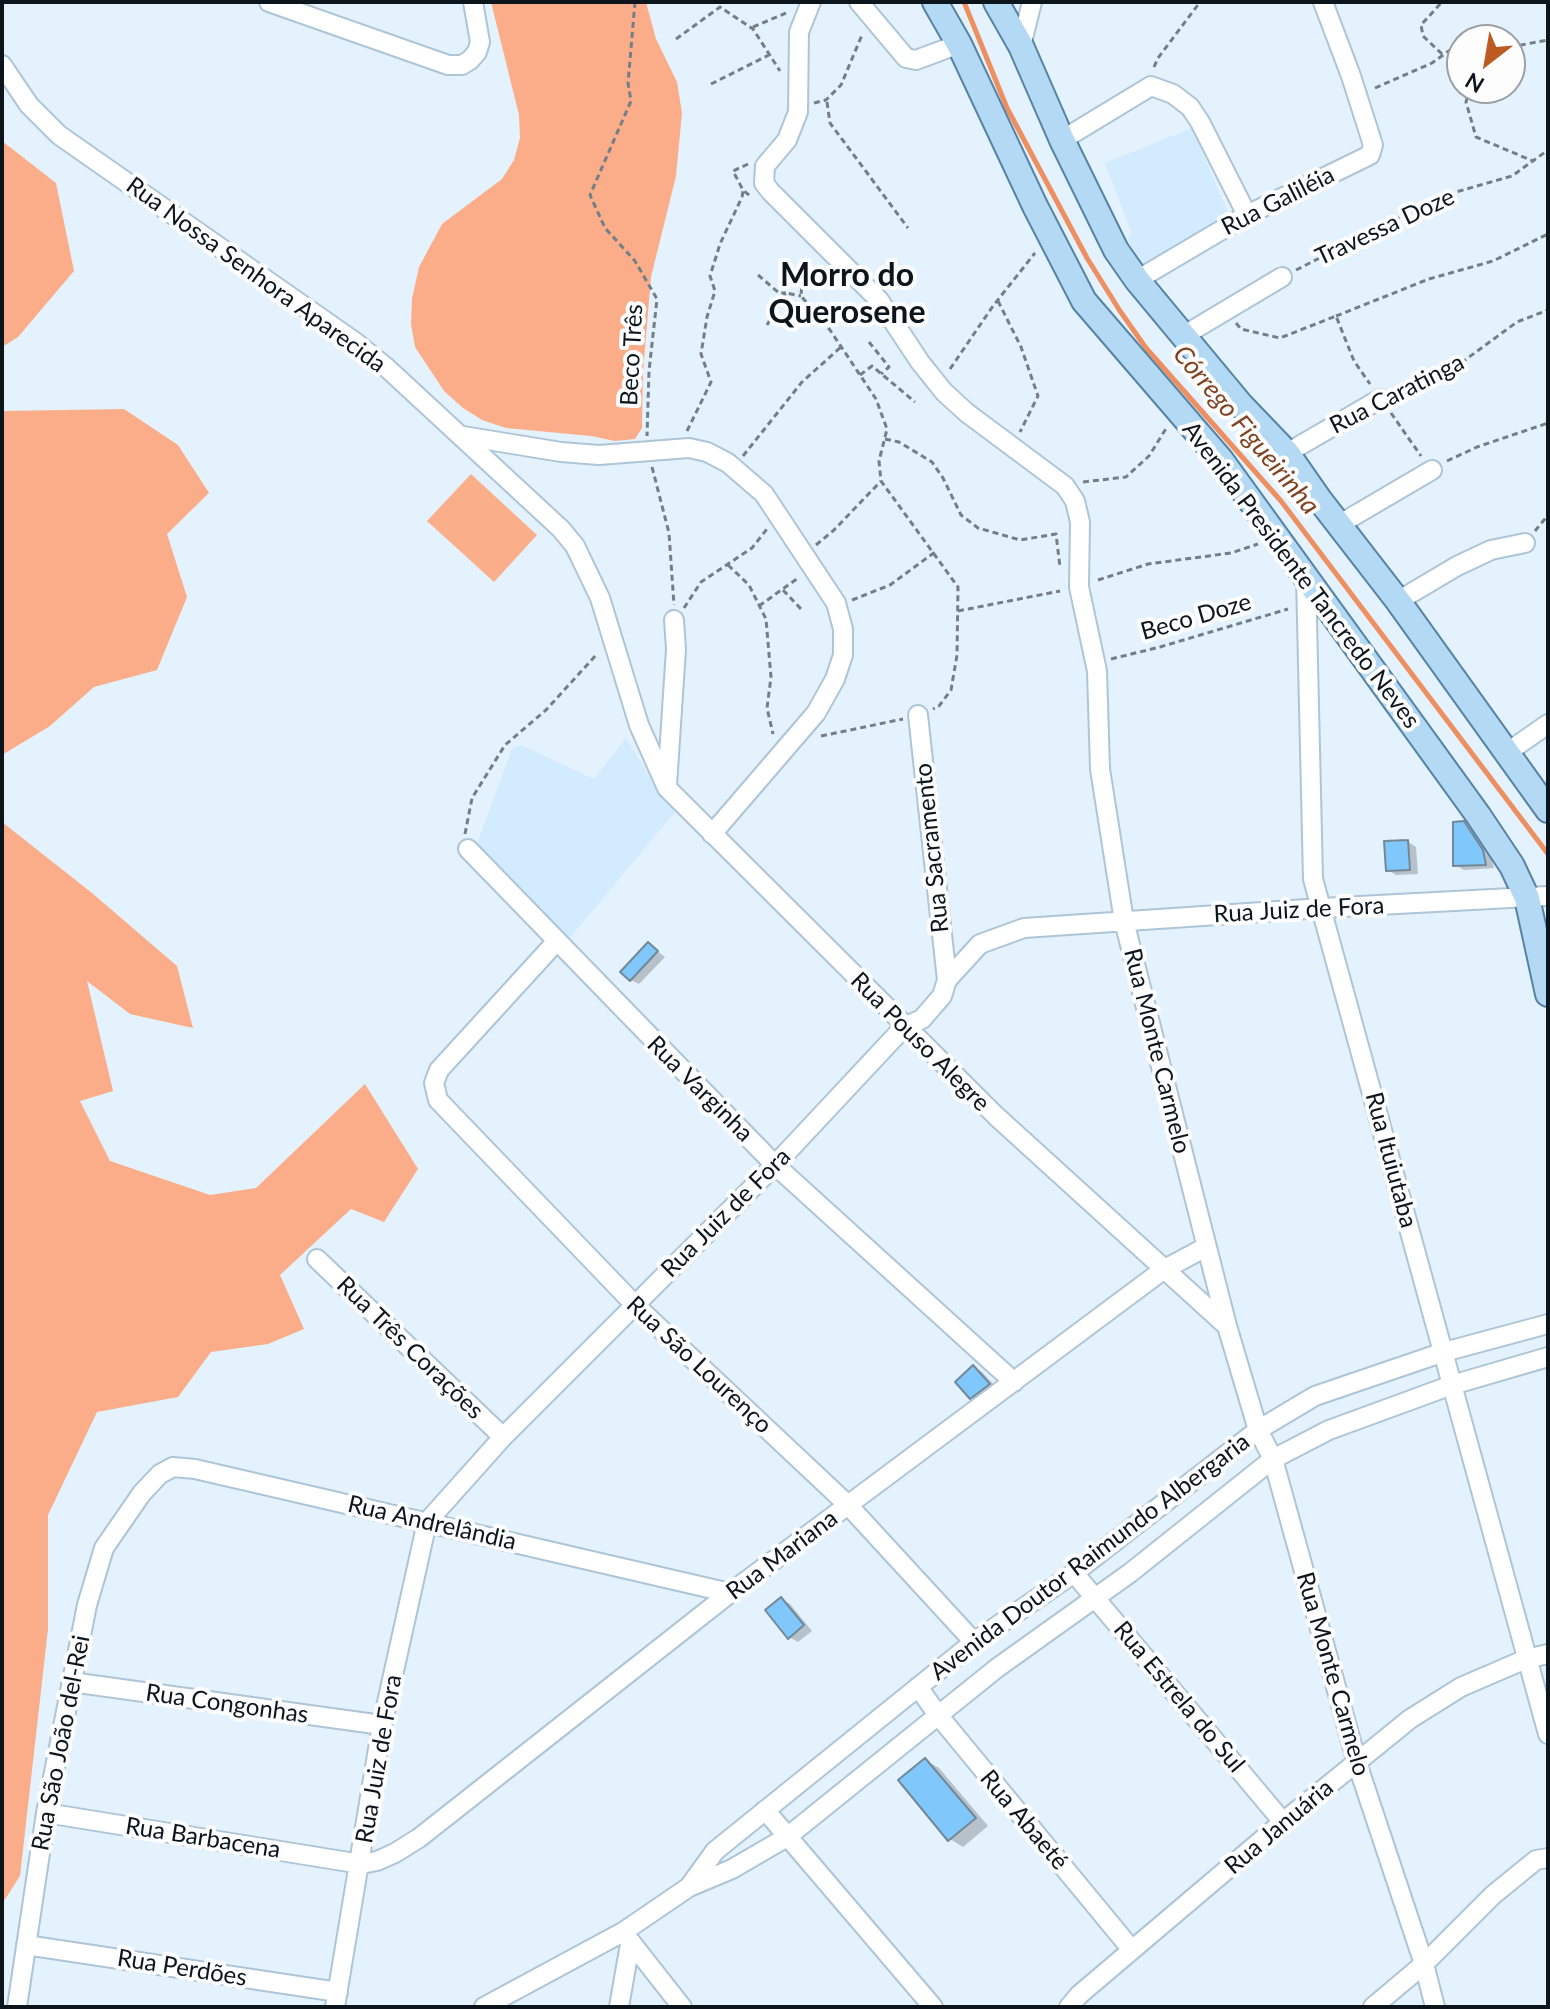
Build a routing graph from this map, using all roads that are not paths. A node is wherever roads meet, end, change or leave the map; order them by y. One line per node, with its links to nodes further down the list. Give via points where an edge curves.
1 (269, 2): 2 (street, via 448,65 462,65 477,52)
2 (473, 2)
3 (859, 2): 9 (street, via 911,60)
4 (935, 2): 9 (main road, Avenida Presidente Tancredo Neves)
5 (996, 2): 10 (main road)
6 (1032, 2): 10 (street)
7 (1323, 2): 13 (street, Rua Galiléia, via 1373,145 1370,155)
8 (808, 8): 36 (street, Rua Monte Carmelo, via 799,32 799,107 787,140 765,166 764,183 879,300 939,385 967,413 1059,481 1075,501 1080,522 1071,589 1095,663 1100,769)
9 (959, 44): 23 (main road, Avenida Presidente Tancredo Neves, via 1084,301 1221,460)
10 (1021, 46): 12 (main road)
11 (2, 65): 18 (street, Rua Nossa Senhora Aparecida, via 29,105 59,135 355,342)
12 (1062, 140): 13 (street, via 1151,86 1173,94 1200,122); 15 (main road, via 1116,250)
13 (1247, 215): 15 (street, Rua Galiléia)
14 (1282, 277): 16 (street)
15 (1137, 280): 16 (main road)
16 (1183, 336): 19 (main road)
17 (1380, 399): 19 (street, Rua Caratinga)
18 (463, 436): 28 (street, Rua Nossa Senhora Aparecida, via 575,546 600,598); 32 (street, via 587,454 689,448 707,452 764,494 837,606 843,655 835,679 816,713)
19 (1287, 453): 21 (main road)
20 (1432, 470): 21 (street)
21 (1340, 524): 24 (main road)
22 (1525, 543): 24 (street, via 1491,550)
23 (1306, 576): 34 (main road, Avenida Presidente Tancredo Neves); 35 (street, Rua Ituiutaba, via 1313,879)
24 (1398, 601): 29 (main road)
25 (674, 620): 30 (street)
26 (918, 715): 38 (street, Rua Sacramento)
27 (1548, 724): 29 (street)
28 (642, 734): 30 (street, Rua Pouso Alegre)
29 (1505, 754): 31 (main road)
30 (667, 788): 32 (street, Rua Pouso Alegre)
31 (1548, 810)
32 (712, 834): 40 (street, Rua Pouso Alegre)
33 (468, 849): 37 (street, Rua Varginha)
34 (1538, 897): 35 (street, Rua Juiz de Fora); 39 (main road, Avenida Presidente Tancredo Neves)
35 (1322, 908): 36 (street, Rua Juiz de Fora); 48 (street, Rua Ituiutaba)
36 (1124, 921): 38 (street, Rua Juiz de Fora, via 1024,928 980,944); 42 (street, Rua Monte Carmelo)
37 (556, 942): 41 (street, Rua Varginha); 45 (street, Rua São Lourenço, via 439,1070 434,1083 438,1100)
38 (947, 980): 40 (street, Rua Juiz de Fora, via 942,996 922,1019)
39 (1548, 994)
40 (904, 1027): 41 (street, Rua Juiz de Fora); 44 (street, Rua Pouso Alegre)
41 (775, 1165): 45 (street, Rua Juiz de Fora); 50 (street, Rua Varginha)
42 (1206, 1247): 44 (street, Rua Mariana); 47 (street, Rua Monte Carmelo)
43 (317, 1259): 53 (street, Rua Três Corações)
44 (1163, 1270): 47 (street, Rua Pouso Alegre); 50 (street, Rua Mariana)
45 (634, 1304): 53 (street, Rua Juiz de Fora); 56 (street, Rua São Lourenço)
46 (1548, 1324): 48 (street, Avenida Doutor Raimundo Albergaria)
47 (1227, 1326): 52 (street, Rua Monte Carmelo)
48 (1444, 1352): 51 (street, Rua Ituiutaba); 52 (street, Avenida Doutor Raimundo Albergaria, via 1315,1396)
49 (1548, 1357): 51 (street, Avenida Doutor Raimundo Albergaria)
50 (1014, 1382): 56 (street, Rua Mariana)
51 (1452, 1385): 54 (street, Avenida Doutor Raimundo Albergaria, via 1329,1430); 63 (street, Rua Ituiutaba)
52 (1258, 1430): 54 (street, Rua Monte Carmelo); 58 (street, Avenida Doutor Raimundo Albergaria)
53 (503, 1437): 57 (street, Rua Juiz de Fora)
54 (1273, 1459): 60 (street, Avenida Doutor Raimundo Albergaria); 69 (street, Rua Monte Carmelo)
55 (142, 1493): 57 (street, Rua Andrelândia, via 173,1467 195,1469); 64 (street, Rua São João del-Rei, via 104,1548)
56 (848, 1505): 59 (street, Rua Mariana); 61 (street, Rua São Lourenço)
57 (427, 1522): 59 (street, Rua Andrelândia); 67 (street, Rua Juiz de Fora)
58 (1074, 1573): 60 (street, Rua Estrela do Sul); 61 (street, Avenida Doutor Raimundo Albergaria)
59 (730, 1593): 75 (street, Rua Mariana, via 419,1838)
60 (1096, 1597): 66 (street, Avenida Doutor Raimundo Albergaria); 72 (street, Rua Estrela do Sul)
61 (974, 1642): 65 (street, Avenida Doutor Raimundo Albergaria)
62 (1548, 1654): 63 (street, Rua Januária)
63 (1526, 1659): 68 (street, Rua Ituiutaba); 69 (street, Rua Januária, via 1461,1687 1410,1719)
64 (71, 1682): 67 (street, Rua Congonhas); 71 (street, Rua São João del-Rei)
65 (918, 1687): 66 (street, Rua Abaeté); 70 (street, Avenida Doutor Raimundo Albergaria)
66 (938, 1715): 73 (street, Avenida Doutor Raimundo Albergaria); 79 (street, Rua Abaeté)
67 (382, 1725): 75 (street, Rua Juiz de Fora)
68 (1548, 1734)
69 (1357, 1763): 72 (street, Rua Januária); 80 (street, Rua Monte Carmelo)
70 (765, 1810): 73 (street); 76 (street, Avenida Doutor Raimundo Albergaria, via 715,1851)
71 (46, 1813): 75 (street, Rua Barbacena); 78 (street, Rua São João del-Rei)
72 (1283, 1822): 79 (street, Rua Januária)
73 (787, 1837): 76 (street, Avenida Doutor Raimundo Albergaria); 86 (street)
74 (1548, 1858): 80 (street, via 1536,1860 1493,1895)
75 (361, 1864): 81 (street, Rua Juiz de Fora)
76 (689, 1887): 77 (street, Avenida Doutor Raimundo Albergaria)
77 (626, 1938): 83 (street, Avenida Doutor Raimundo Albergaria); 84 (street); 85 (street)
78 (26, 1945): 81 (street, Rua Perdões); 82 (street, Rua São João del-Rei)
79 (1132, 1950): 87 (street, Rua Januária)
80 (1424, 1964): 88 (street); 89 (street, Rua Monte Carmelo)
81 (337, 1999)
82 (17, 2007)
83 (484, 2007)
84 (619, 2007)
85 (682, 2007)
86 (933, 2007)
87 (1069, 2007)
88 (1373, 2007)
89 (1435, 2007)

